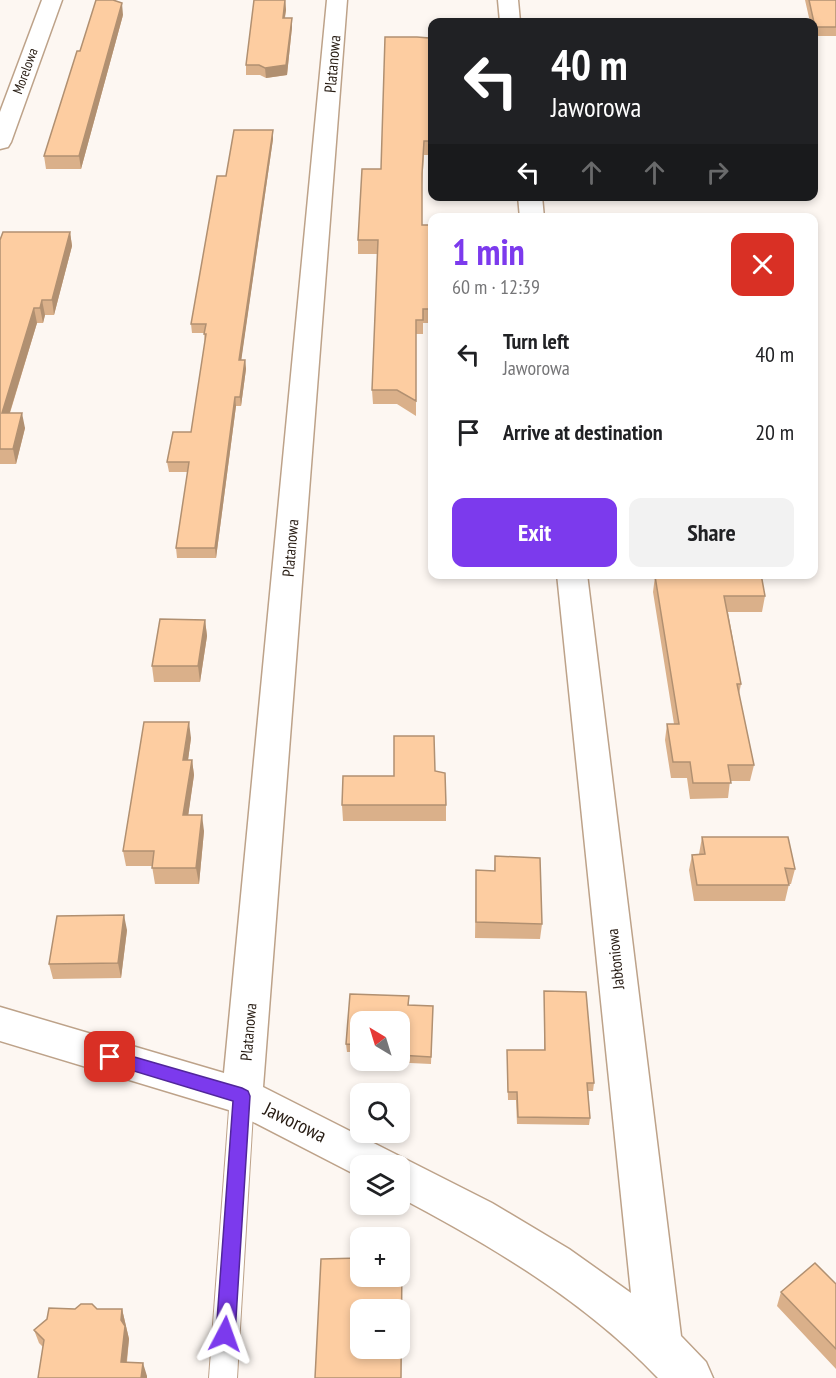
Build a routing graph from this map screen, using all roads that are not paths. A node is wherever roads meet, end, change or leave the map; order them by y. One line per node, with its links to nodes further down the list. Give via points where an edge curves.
1 (52, 0): 5 (street, Morelowa)
2 (337, 0): 9 (street, Platanowa)
3 (508, 0): 4 (street)
4 (510, 18)
5 (10, 80): 6 (street, Morelowa)
6 (0, 142)
7 (573, 579): 12 (street, Jabłoniowa)
8 (0, 1024): 9 (street, Jaworowa)
9 (242, 1096): 10 (street, Jaworowa); 13 (lane)
10 (358, 1155)
11 (410, 1181): 12 (street, via 551,1262)
12 (658, 1343): 14 (street)
13 (223, 1378)
14 (690, 1378)

